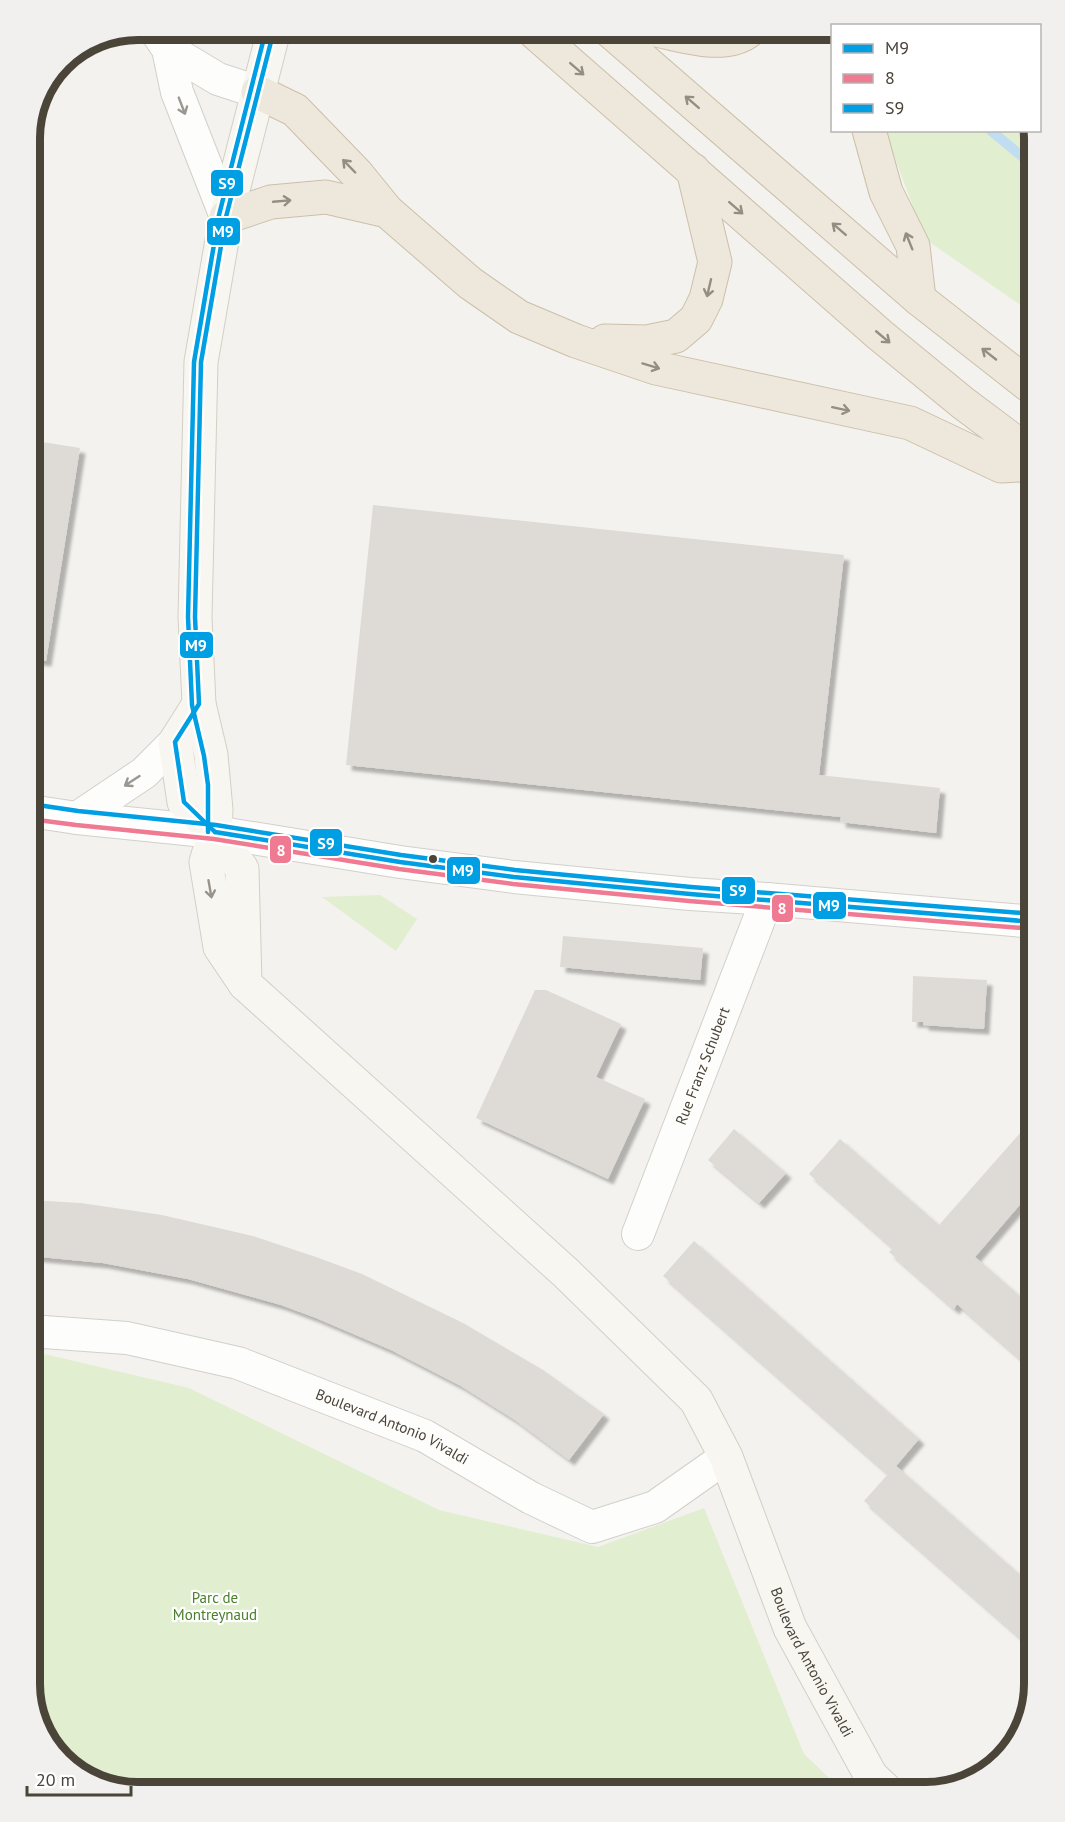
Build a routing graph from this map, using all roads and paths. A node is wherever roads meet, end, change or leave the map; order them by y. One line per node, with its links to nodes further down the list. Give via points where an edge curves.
1 (162, 40): 10 (street, one-way to 10, via 177,92)
2 (163, 40): 6 (street, via 218,79)
3 (271, 40): 6 (street)
4 (544, 41): 8 (highway, one-way to 8)
5 (621, 41): 11 (highway, one-way to 5)
6 (258, 92): 9 (highway, one-way to 6, via 295,110); 10 (street)
7 (870, 132): 11 (highway, one-way to 7, via 913,246 886,192)
8 (693, 170): 12 (highway, one-way to 12, via 715,262 696,319 676,336 647,342); 14 (highway, one-way to 14, via 880,335)
9 (387, 211): 10 (highway, one-way to 9, via 271,202 326,197); 12 (highway, via 480,290 519,317)
10 (226, 217): 16 (street, via 201,362 195,617)
11 (919, 299): 13 (highway, one-way to 11)
12 (576, 340): 15 (highway, one-way to 15, via 656,368 910,423 1001,466)
13 (1024, 381)
14 (1024, 450)
15 (1024, 465)
16 (199, 704): 17 (street); 20 (street, via 215,784)
17 (175, 742): 19 (street, one-way to 19, via 144,773); 20 (street, Boulevard Antonio Vivaldi, via 184,802)
18 (41, 813): 19 (street)
19 (77, 818): 20 (street)
20 (215, 832): 21 (street, via 494,874); 25 (street, Boulevard Antonio Vivaldi, via 242,869 245,984 566,1272 696,1400)
21 (767, 899): 22 (street); 23 (street, Rue Franz Schubert)
22 (1024, 921)
23 (638, 1234)
24 (40, 1332): 25 (street, Boulevard Antonio Vivaldi, via 127,1338 238,1363 425,1436 531,1498 592,1527 655,1507)
25 (726, 1457): 26 (street, Boulevard Antonio Vivaldi, via 790,1628)
26 (877, 1782)

